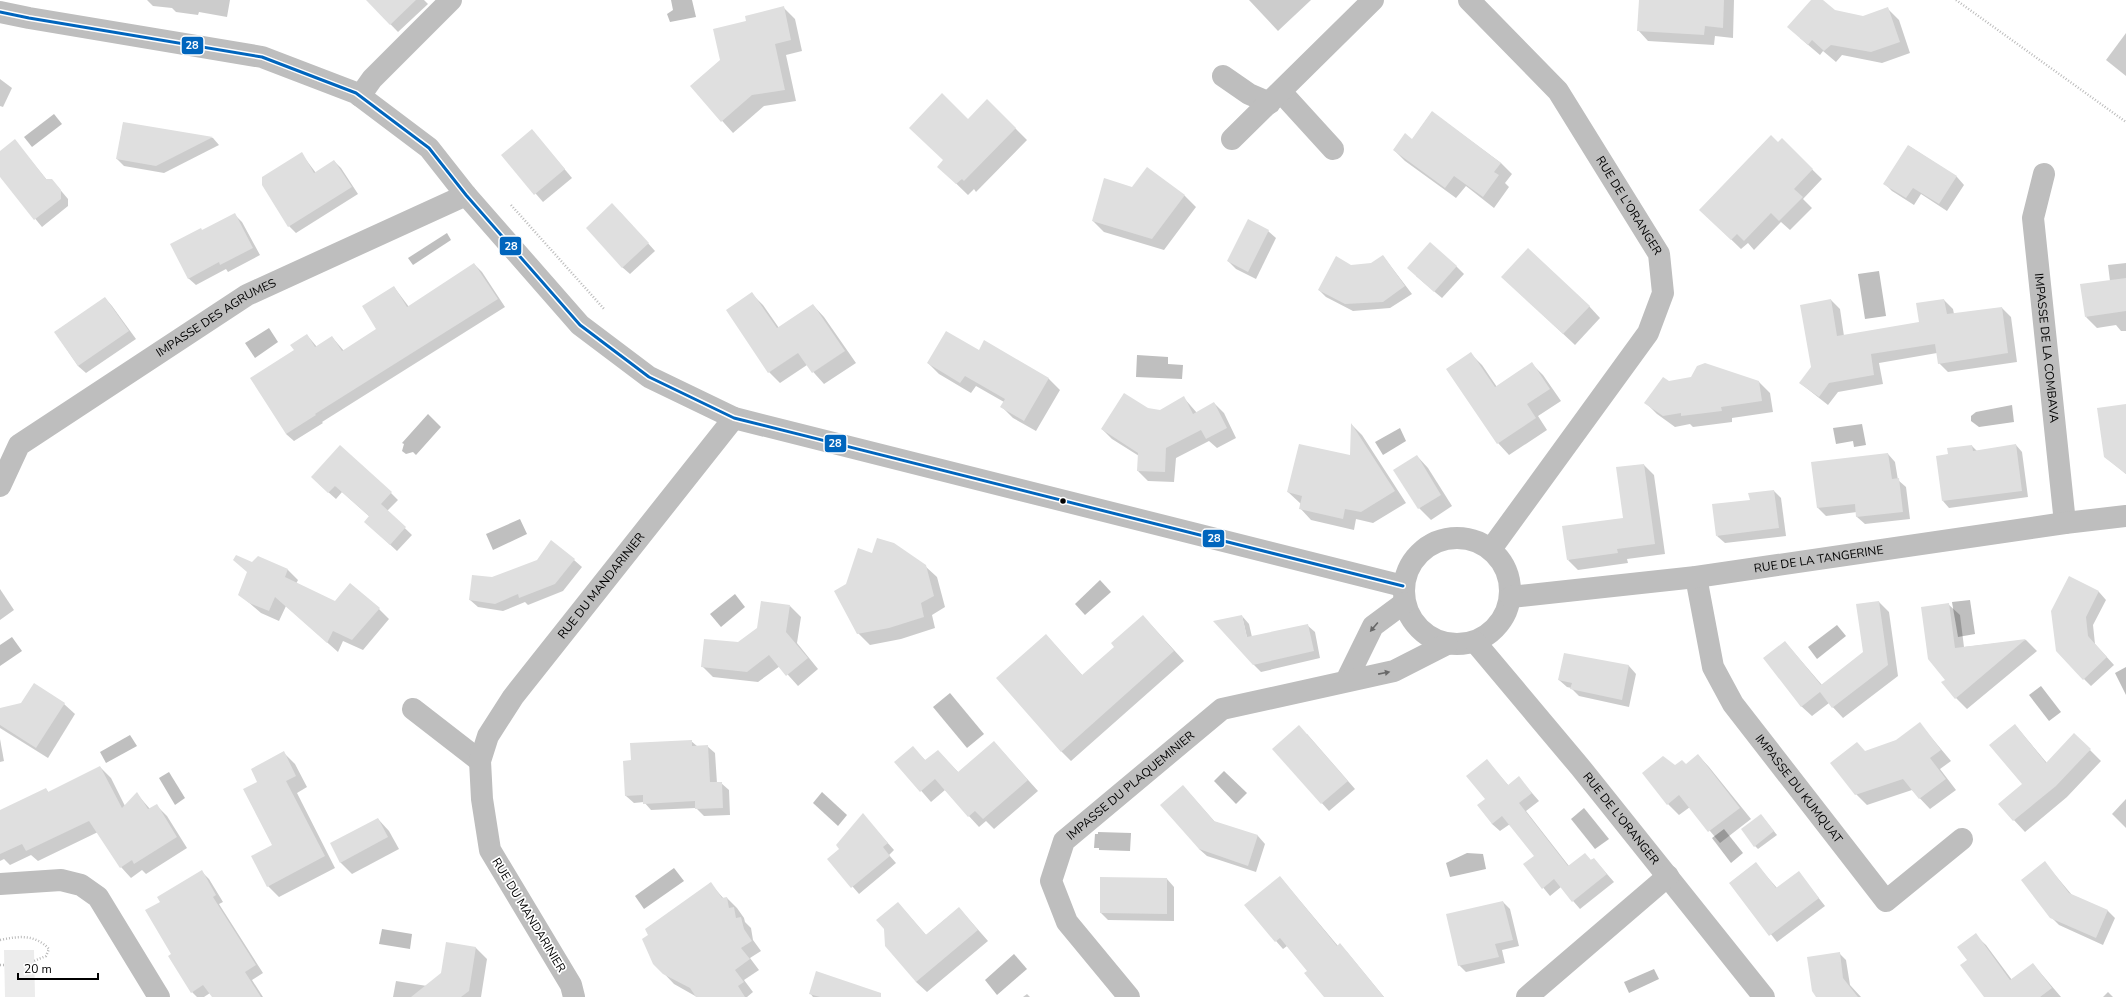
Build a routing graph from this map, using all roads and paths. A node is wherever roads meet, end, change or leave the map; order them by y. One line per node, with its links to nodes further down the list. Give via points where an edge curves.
1 (451, 0): 7 (street, via 372,79)
2 (1373, 0): 8 (street)
3 (1469, 0): 20 (street, RUE DE L'ORANGER, via 1558,91 1659,254 1663,293 1648,333)
4 (1956, 0): 9 (path)
5 (0, 12): 7 (street, via 262,57 356,92)
6 (1224, 76): 8 (street, via 1249,94)
7 (360, 96): 13 (street, via 429,148)
8 (1276, 98): 10 (street); 11 (street)
9 (2126, 122)
10 (1232, 139)
11 (1333, 148)
12 (2044, 174): 19 (street, IMPASSE DE LA COMBAVA, via 2033,218)
13 (466, 195): 16 (street, via 580,325 649,377); 17 (street, IMPASSE DES AGRUMES, via 248,295 20,445)
14 (510, 205): 15 (path)
15 (609, 315)
16 (734, 418): 22 (street); 28 (street, RUE DU MANDARINIER, via 513,697 488,736)
17 (0, 486)
18 (2126, 516): 19 (street, RUE DE LA TANGERINE)
19 (2065, 523): 21 (street, RUE DE LA TANGERINE)
20 (1491, 549): 22 (street, via 1474,540 1456,537 1438,541 1422,550 1410,564); 23 (street, via 1503,562 1510,579)
21 (1696, 577): 23 (street, RUE DE LA TANGERINE); 29 (street, IMPASSE DU KUMQUAT, via 1713,667 1733,704 1886,902)
22 (1404, 595): 25 (street, via 1413,622 1428,637); 26 (street, one-way to 26, via 1373,626)
23 (1511, 597): 24 (street, via 1505,617 1492,632)
24 (1475, 642): 25 (street); 30 (street, RUE DE L'ORANGER)
25 (1447, 644): 26 (street, IMPASSE DU PLAQUEMINIER, one-way to 25, via 1394,671)
26 (1346, 681): 38 (street, IMPASSE DU PLAQUEMINIER, via 1222,708 1064,841 1051,881 1067,922)
27 (413, 709): 28 (street)
28 (480, 760): 37 (street, RUE DU MANDARINIER, via 482,799 490,850 571,985)
29 (1962, 839)
30 (1668, 876): 39 (street); 40 (street, RUE DE L'ORANGER)
31 (0, 884): 36 (street, via 61,880 81,884 98,897)
32 (0, 940): 33 (path, via 22,936 42,942 49,949 46,956)
33 (34, 961)
34 (0, 966): 35 (path)
35 (4, 966)
36 (159, 997)
37 (574, 997)
38 (1129, 997)
39 (1527, 997)
40 (1764, 997)

